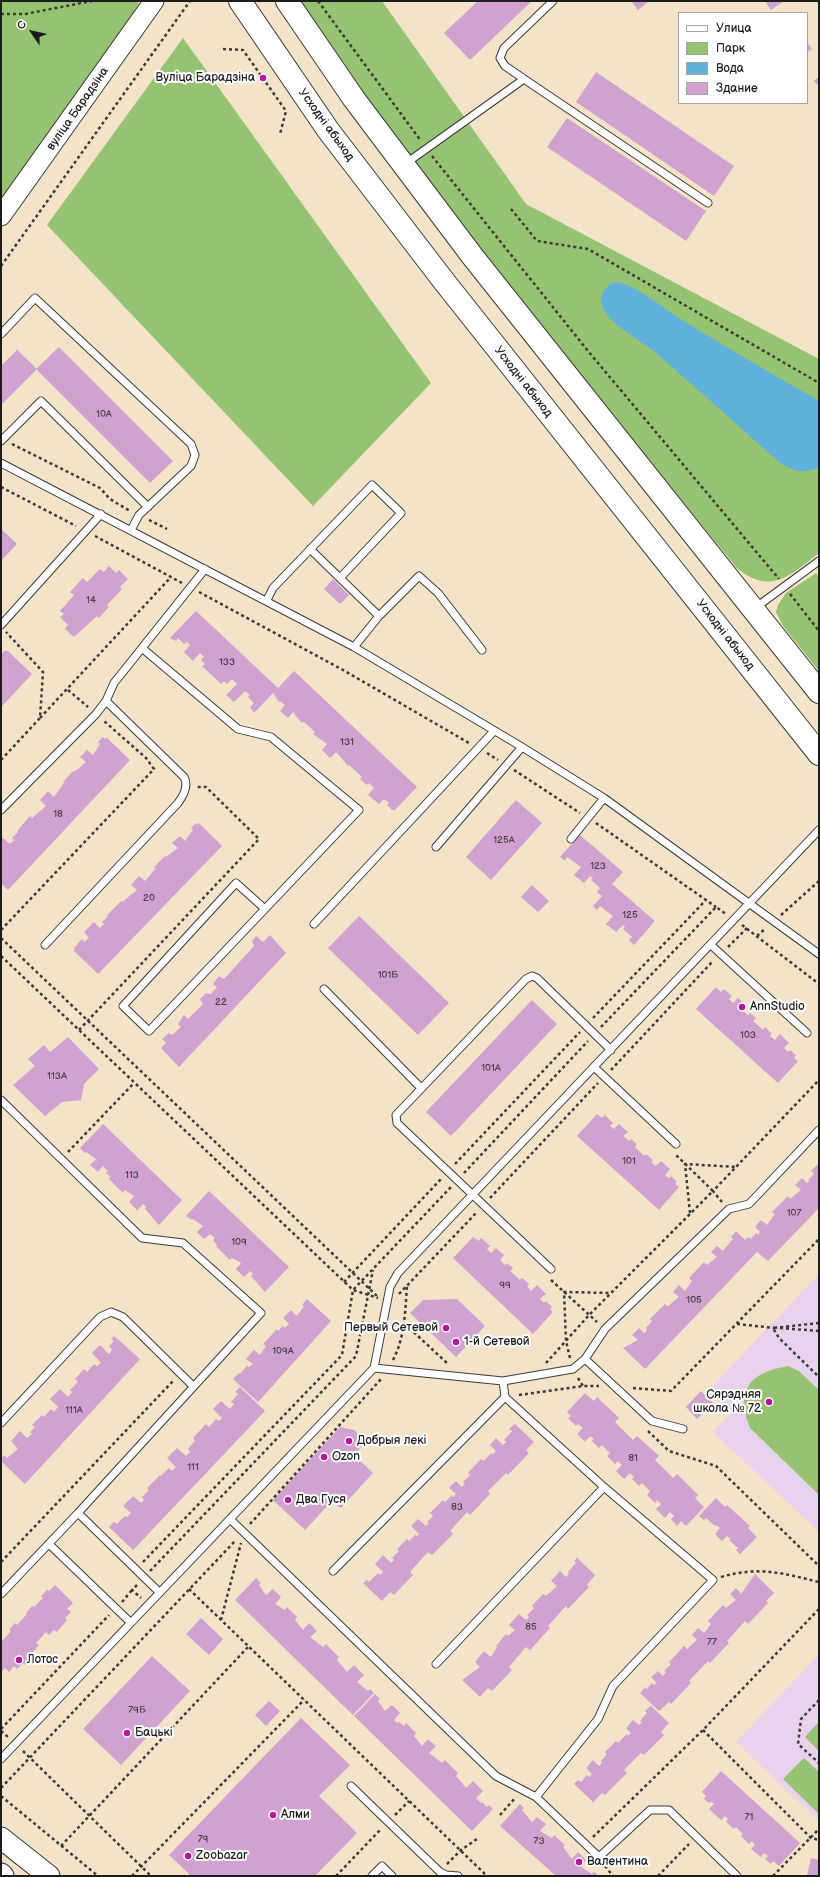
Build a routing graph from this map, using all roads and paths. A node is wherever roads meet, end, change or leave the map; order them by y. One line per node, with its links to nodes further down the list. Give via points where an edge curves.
1 (92, 1): 8 (path, via 25,14)
2 (154, 1): 16 (street, вуліца Барадзіна)
3 (190, 1): 17 (path)
4 (240, 1): 53 (main road, Усходні абыход, via 328,130 443,280)
5 (287, 1): 13 (main road, via 354,99)
6 (318, 1): 12 (path)
7 (554, 1): 10 (lane, via 504,48 500,58 506,66)
8 (1, 14)
9 (223, 49): 11 (path, via 243,50 286,111)
10 (524, 79): 12 (lane); 14 (lane)
11 (280, 134)
12 (427, 149): 13 (lane); 34 (path, via 593,357)
13 (404, 166): 38 (main road, via 473,257)
14 (708, 203)
15 (511, 209): 19 (path, via 537,241 588,249)
16 (1, 216)
17 (1, 266)
18 (1, 334): 23 (lane, via 35,298 191,444 195,455 191,466)
19 (819, 383)
20 (2, 440): 23 (lane, via 41,401); 25 (path, via 100,488 110,499)
21 (1, 463): 24 (lane)
22 (1, 487): 28 (path)
23 (148, 506): 25 (lane)
24 (101, 514): 27 (lane); 28 (lane)
25 (139, 515): 26 (path); 27 (lane)
26 (167, 529)
27 (131, 530): 31 (lane)
28 (84, 531): 32 (path); 40 (lane)
29 (310, 549): 33 (lane); 33 (lane, via 372,485 401,513); 37 (lane, via 273,588)
30 (819, 561): 38 (lane)
31 (205, 569): 35 (lane); 37 (lane)
32 (171, 577): 35 (path); 45 (path)
33 (340, 578): 39 (lane)
34 (780, 581)
35 (192, 588): 43 (lane); 52 (path, via 343,670)
36 (789, 592): 41 (path)
37 (267, 600): 42 (lane)
38 (753, 609): 46 (main road)
39 (378, 616): 42 (lane); 44 (lane, via 419,576 438,593)
40 (1, 626): 49 (path, via 42,672)
41 (819, 631)
42 (354, 647): 50 (lane)
43 (142, 648): 47 (lane, via 114,683); 67 (lane, via 238,729 271,737 359,810)
44 (482, 650)
45 (68, 690): 48 (path); 49 (path)
46 (819, 692)
47 (106, 701): 48 (lane); 56 (lane, via 184,777)
48 (96, 714): 58 (lane); 74 (path, via 154,768)
49 (40, 718): 54 (path)
50 (494, 731): 51 (lane); 52 (lane)
51 (522, 746): 55 (lane); 57 (lane)
52 (478, 748): 55 (path); 71 (lane)
53 (819, 754)
54 (1, 760)
55 (505, 764): 59 (path); 62 (lane)
56 (186, 788): 77 (lane, via 178,803); 84 (path, via 206,787 260,839)
57 (604, 798): 59 (lane); 65 (lane)
58 (1, 810)
59 (587, 817): 61 (lane); 64 (path)
60 (819, 830): 65 (lane)
61 (571, 839)
62 (436, 847)
63 (819, 881): 69 (path)
64 (706, 900): 66 (path); 85 (path)
65 (749, 903): 78 (lane); 80 (lane)
66 (716, 907): 68 (path); 86 (path)
67 (265, 909): 67 (lane, via 149,1031 123,1006 236,883)
68 (728, 915)
69 (780, 915)
70 (739, 923): 73 (path)
71 (314, 924)
72 (769, 926): 75 (path)
73 (747, 928): 75 (path); 79 (path)
74 (1, 930)
75 (757, 936): 82 (path)
76 (1, 938): 84 (path)
77 (45, 945)
78 (711, 945): 79 (lane); 91 (lane)
79 (720, 954): 89 (lane); 93 (path)
80 (819, 954)
81 (1, 956): 88 (path)
82 (819, 984)
83 (324, 989): 96 (lane)
84 (88, 1020): 88 (path); 113 (path)
85 (592, 1020)
86 (600, 1028)
87 (583, 1029): 102 (path)
88 (79, 1030): 95 (path)
89 (807, 1033)
90 (591, 1038): 103 (path)
91 (611, 1050): 92 (lane); 96 (lane, via 532,976 526,979)
92 (594, 1067): 93 (lane); 106 (lane)
93 (604, 1076): 99 (lane); 107 (path)
94 (819, 1080): 101 (path)
95 (134, 1083): 100 (path); 115 (path)
96 (421, 1088): 102 (lane, via 397,1112 396,1118)
97 (1, 1100): 100 (lane)
98 (819, 1130): 108 (lane, via 749,1204)
99 (676, 1144)
100 (62, 1158): 137 (lane, via 142,1238 183,1243 261,1313)
101 (737, 1167): 105 (path); 109 (path, via 685,1164)
102 (448, 1172): 106 (lane); 113 (path)
103 (461, 1175)
104 (452, 1186): 111 (path)
105 (713, 1191): 108 (path); 109 (path)
106 (472, 1194): 107 (lane); 129 (lane, via 391,1282)
107 (483, 1205): 112 (lane); 116 (path)
108 (729, 1209): 128 (lane, via 605,1329)
109 (690, 1214): 119 (path)
110 (819, 1239): 124 (path)
111 (373, 1269): 114 (path); 117 (path)
112 (551, 1269)
113 (353, 1273): 114 (path); 115 (path)
114 (362, 1281): 117 (path); 118 (path)
115 (344, 1282): 118 (path)
116 (407, 1286): 121 (path); 122 (path)
117 (369, 1288): 120 (path); 120 (path, via 381,1299)
118 (353, 1290): 120 (path); 151 (path, via 342,1355)
119 (611, 1293): 127 (path); 127 (path, via 564,1292)
120 (367, 1295): 153 (path, via 356,1356)
121 (397, 1296)
122 (405, 1323): 131 (path, via 398,1351); 133 (path)
123 (819, 1323): 125 (path)
124 (737, 1324): 125 (path); 139 (path, via 671,1391)
125 (773, 1328): 126 (path); 135 (path, via 779,1338)
126 (819, 1331)
127 (566, 1342): 130 (path); 134 (path)
128 (585, 1359): 130 (lane); 139 (lane)
129 (374, 1368): 131 (lane); 146 (lane)
130 (573, 1369): 134 (lane); 138 (path)
131 (388, 1370): 133 (lane); 147 (path)
132 (181, 1373): 137 (lane); 141 (lane, via 123,1317 111,1312 100,1317); 149 (path)
133 (460, 1375): 136 (lane)
134 (535, 1375): 136 (lane)
135 (819, 1377)
136 (503, 1381): 140 (lane)
137 (194, 1386): 145 (lane)
138 (583, 1386): 139 (path); 140 (path)
139 (616, 1387): 143 (lane, via 652,1421)
140 (505, 1397): 144 (lane); 152 (lane)
141 (1, 1423)
142 (646, 1429): 150 (path, via 669,1451 716,1466)
143 (683, 1429)
144 (604, 1487): 154 (lane); 167 (lane)
145 (78, 1513): 148 (lane); 151 (lane)
146 (230, 1519): 147 (lane); 158 (lane)
147 (244, 1531): 156 (path); 164 (path); 179 (lane, via 496,1776)
148 (49, 1544): 159 (lane); 165 (lane)
149 (1, 1562)
150 (819, 1566)
151 (136, 1570): 153 (lane)
152 (333, 1571)
153 (144, 1577): 157 (path); 158 (lane)
154 (713, 1580): 155 (path, via 755,1570 777,1572); 181 (lane, via 613,1686 598,1719)
155 (819, 1582)
156 (188, 1589): 164 (path); 174 (path)
157 (132, 1590): 160 (path); 161 (path)
158 (159, 1592): 165 (lane)
159 (1, 1594)
160 (141, 1598)
161 (121, 1602)
162 (819, 1609): 171 (path)
163 (110, 1614): 170 (path)
164 (221, 1620): 166 (path)
165 (130, 1622): 175 (lane)
166 (248, 1647): 168 (path); 184 (path)
167 (436, 1664)
168 (304, 1700): 182 (path); 195 (path)
169 (819, 1700): 176 (path, via 801,1719 798,1744)
170 (1, 1730): 172 (path)
171 (703, 1730): 189 (path); 192 (path)
172 (10, 1738)
173 (20, 1748): 174 (path)
174 (29, 1757): 178 (path); 184 (path)
175 (1, 1759)
176 (819, 1763)
177 (351, 1786): 185 (lane)
178 (1, 1788)
179 (522, 1789): 181 (lane); 183 (path)
180 (1, 1796): 193 (path)
181 (536, 1797): 192 (lane)
182 (409, 1800): 185 (path); 194 (path)
183 (500, 1815)
184 (89, 1816): 193 (path); 195 (path)
185 (388, 1822): 200 (path); 203 (lane, via 440,1872)
186 (819, 1829): 189 (path)
187 (696, 1836): 192 (lane, via 669,1810 650,1810 599,1857); 205 (path); 206 (lane)
188 (1, 1838): 196 (main road)
189 (811, 1838): 191 (path); 207 (path)
190 (477, 1839): 194 (path)
191 (819, 1840)
192 (586, 1844)
193 (61, 1846): 197 (path)
194 (460, 1850): 204 (path)
195 (142, 1866): 198 (path); 199 (path)
196 (49, 1876)
197 (98, 1876)
198 (132, 1876)
199 (151, 1876)
200 (336, 1876)
201 (372, 1876): 202 (lane, via 382,1866)
202 (392, 1876)
203 (458, 1876)
204 (487, 1876)
205 (658, 1876)
206 (738, 1876)
207 (773, 1876)

